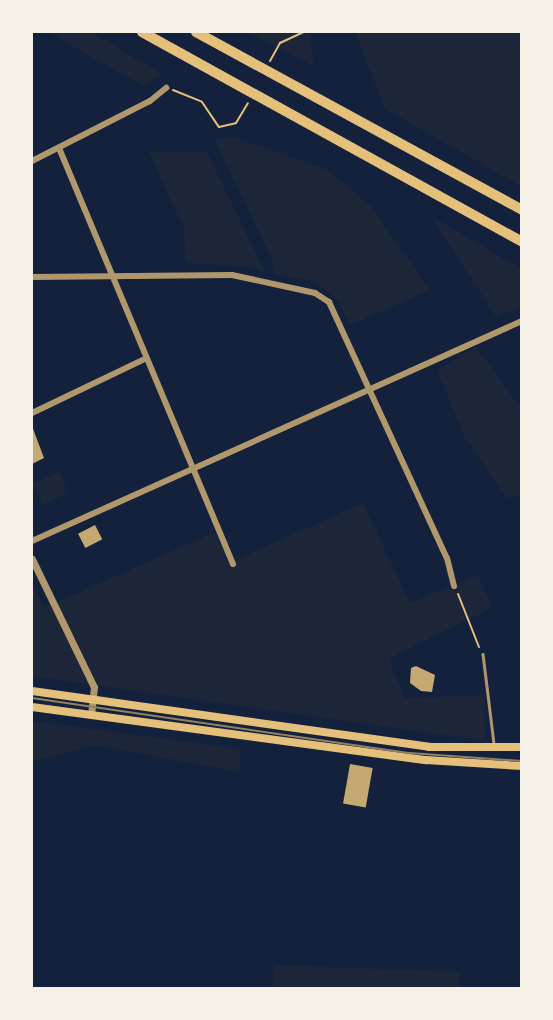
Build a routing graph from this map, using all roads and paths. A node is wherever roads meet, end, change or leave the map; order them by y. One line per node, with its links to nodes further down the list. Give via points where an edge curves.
1 (142, 32): 10 (highway)
2 (196, 32): 9 (highway)
3 (304, 32): 4 (path, via 280,43)
4 (267, 67)
5 (166, 88): 6 (path, via 202,102 219,127 240,117); 7 (street, via 150,101)
6 (253, 92)
7 (59, 148): 8 (street); 12 (street)
8 (32, 161)
9 (522, 210)
10 (522, 242)
11 (32, 277): 12 (street)
12 (114, 278): 14 (street); 15 (street, via 232,275 315,293 337,315)
13 (522, 321): 15 (street)
14 (147, 358): 16 (street); 17 (street)
15 (371, 389): 17 (street); 21 (street, via 447,558)
16 (32, 414)
17 (194, 469): 18 (street); 20 (street)
18 (32, 541)
19 (32, 558): 24 (street, via 90,676)
20 (233, 564)
21 (455, 588): 22 (path)
22 (483, 654): 28 (lane, via 492,698)
23 (32, 691): 24 (main road)
24 (94, 698): 26 (street); 28 (main road, via 393,743)
25 (32, 707): 26 (main road)
26 (91, 715): 29 (main road, via 426,760)
27 (522, 747): 28 (main road)
28 (494, 748)
29 (522, 766)

